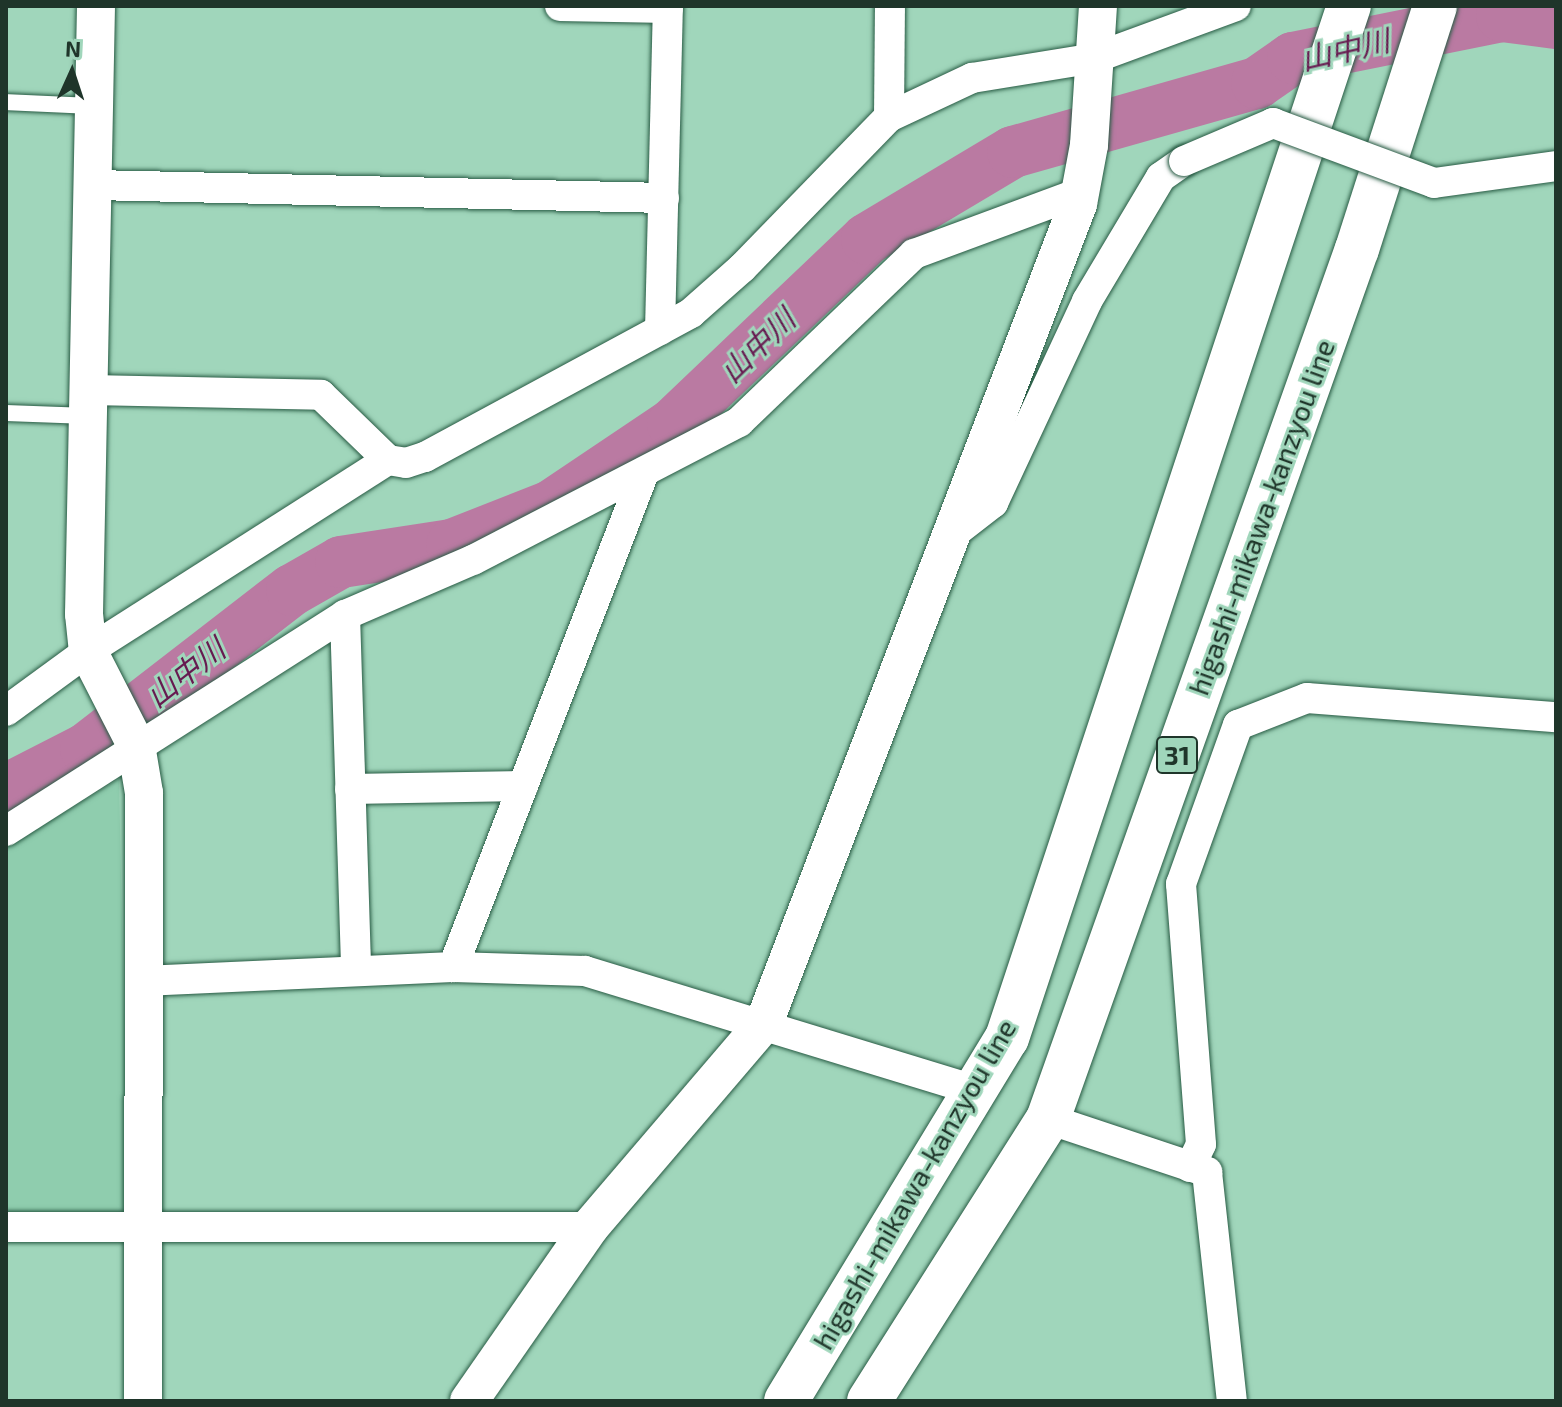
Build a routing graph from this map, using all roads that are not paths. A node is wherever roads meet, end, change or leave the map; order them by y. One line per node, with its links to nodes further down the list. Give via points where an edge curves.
1 (96, 6): 11 (street)
2 (560, 6): 8 (street)
3 (890, 6): 12 (street)
4 (1098, 6): 9 (street)
5 (1236, 6): 9 (street)
6 (1349, 6): 35 (main road, higashi-mikawa-kanzyou line, via 1007,1038)
7 (1435, 6): 36 (main road, higashi-mikawa-kanzyou line / 31)
8 (668, 7): 16 (street)
9 (1094, 66): 12 (street, via 972,78); 15 (street, via 1089,145)
10 (6, 102): 11 (lane)
11 (95, 106): 14 (street)
12 (889, 117): 17 (street, via 742,268 691,313)
13 (1556, 166): 22 (street, bridge, via 1434,183 1273,123 1184,161 1161,177 1087,301 993,503)
14 (93, 185): 16 (street); 18 (street)
15 (1079, 193): 21 (street, via 914,254 739,422); 22 (street)
16 (664, 198): 17 (street)
17 (660, 330): 20 (street, via 425,457 406,463)
18 (89, 403): 19 (lane); 20 (street, via 321,395); 24 (street)
19 (6, 413)
20 (388, 460): 24 (street)
21 (643, 475): 23 (street, via 473,560); 28 (street)
22 (953, 534): 34 (street)
23 (345, 615): 27 (street); 29 (street)
24 (92, 660): 25 (street); 27 (street)
25 (6, 711)
26 (1556, 717): 37 (street, via 1307,698 1238,725 1181,884 1201,1144)
27 (133, 740): 30 (street); 33 (street, via 144,793)
28 (523, 786): 29 (street); 31 (street)
29 (350, 789): 32 (street)
30 (6, 831)
31 (453, 967): 32 (street); 34 (street, via 585,971)
32 (356, 971): 33 (street)
33 (143, 981): 40 (street)
34 (764, 1023): 35 (street); 39 (street)
35 (975, 1090): 43 (main road, higashi-mikawa-kanzyou line)
36 (1048, 1119): 37 (street); 44 (main road, higashi-mikawa-kanzyou line / 31)
37 (1190, 1167): 45 (street, via 1207,1172)
38 (6, 1227): 40 (street)
39 (590, 1227): 40 (street); 42 (street)
40 (143, 1228): 41 (street)
41 (143, 1401)
42 (469, 1401)
43 (786, 1401)
44 (869, 1401)
45 (1232, 1401)

